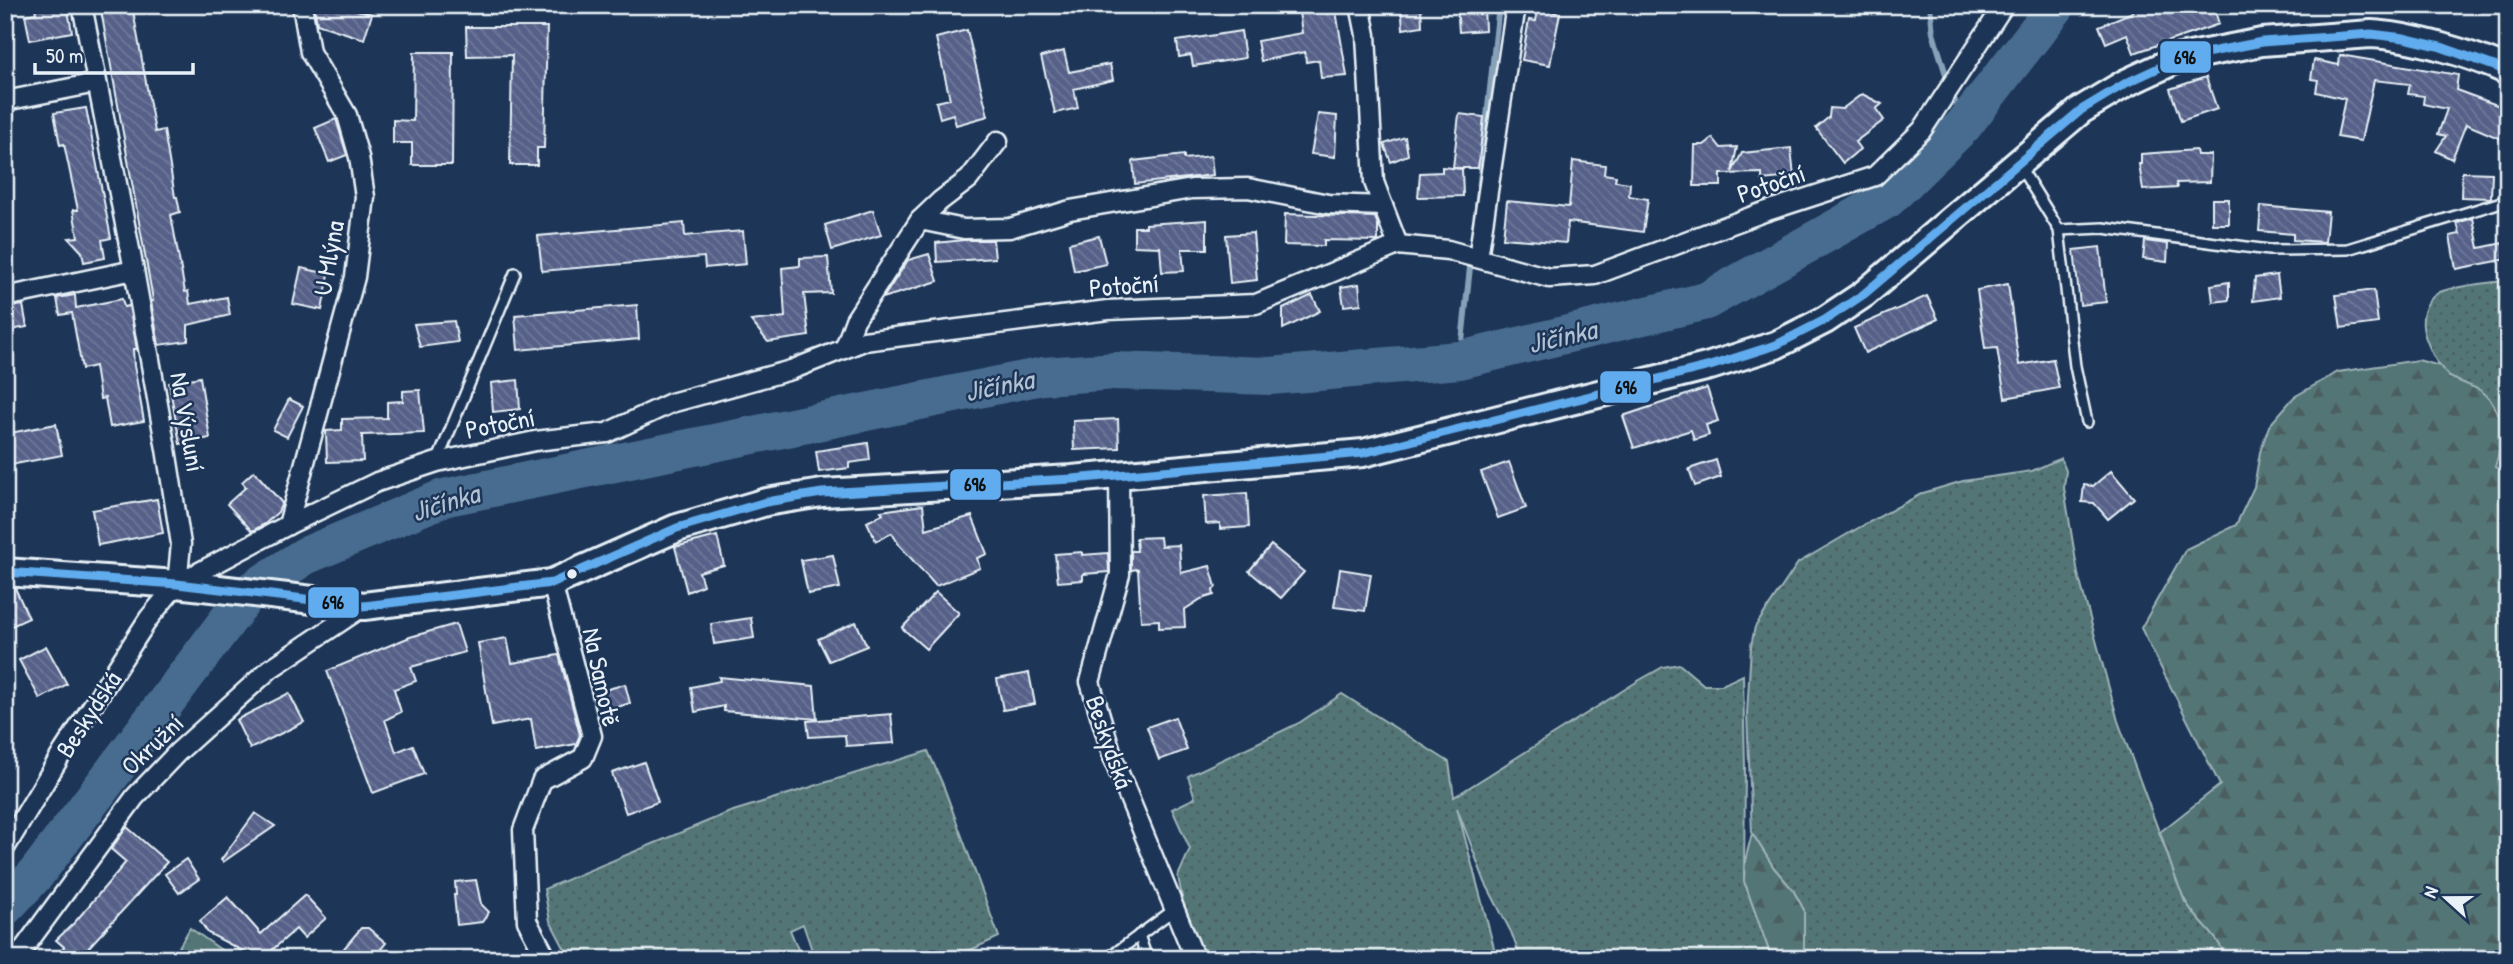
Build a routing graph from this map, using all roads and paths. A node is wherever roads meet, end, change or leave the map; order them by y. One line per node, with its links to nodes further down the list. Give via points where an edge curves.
1 (82, 5): 7 (street, Na Výsluní)
2 (302, 5): 24 (street, U Mlýna, via 310,52 347,115 365,197 355,277)
3 (1360, 5): 12 (street, via 1366,35 1374,182)
4 (1516, 5): 16 (street)
5 (2004, 5): 16 (street, Potoční, via 1922,130 1875,176 1595,275 1549,278)
6 (2508, 71): 10 (street, via 2386,34 2262,42 2180,58 2126,83 2081,110)
7 (96, 83): 8 (street); 17 (street, Na Výsluní)
8 (5, 101)
9 (998, 141): 13 (street, via 969,179)
10 (2018, 163): 14 (lane); 23 (street, via 1864,294 1776,345 1710,366 1363,453)
11 (2508, 200): 14 (lane, via 2348,249 2269,250 2103,228)
12 (1383, 206): 13 (street, via 1328,204 1248,188 1192,189 1070,210 1010,228 964,229); 15 (street)
13 (920, 220): 20 (street, via 855,320)
14 (2059, 230): 21 (lane)
15 (1398, 245): 16 (street, Potoční); 20 (street, Potoční, via 1256,304 1108,310)
16 (1478, 258)
17 (134, 270): 19 (street); 27 (street, Na Výsluní, via 181,544)
18 (515, 273): 22 (lane)
19 (5, 297)
20 (845, 347): 22 (street, Potoční, via 791,370 671,403 607,433)
21 (2087, 422)
22 (437, 462): 24 (street, Potoční, via 377,482)
23 (1119, 475): 26 (street, via 822,493 766,502 677,528); 30 (street, Beskydská, via 1120,574 1090,682 1114,761)
24 (288, 525): 27 (street, Potoční)
25 (5, 572): 27 (street)
26 (552, 583): 28 (street); 33 (street, Na Samotě, via 592,736 583,758 542,780 523,830 527,921)
27 (177, 584): 28 (street); 29 (street, Beskydská, via 149,618)
28 (364, 606): 32 (street, Okružní, via 270,669 178,752 135,797)
29 (5, 848)
30 (1175, 909): 31 (lane); 36 (street, Beskydská)
31 (1139, 936): 34 (lane); 35 (lane)
32 (16, 959)
33 (547, 959)
34 (1107, 959)
35 (1147, 959)
36 (1195, 959)

